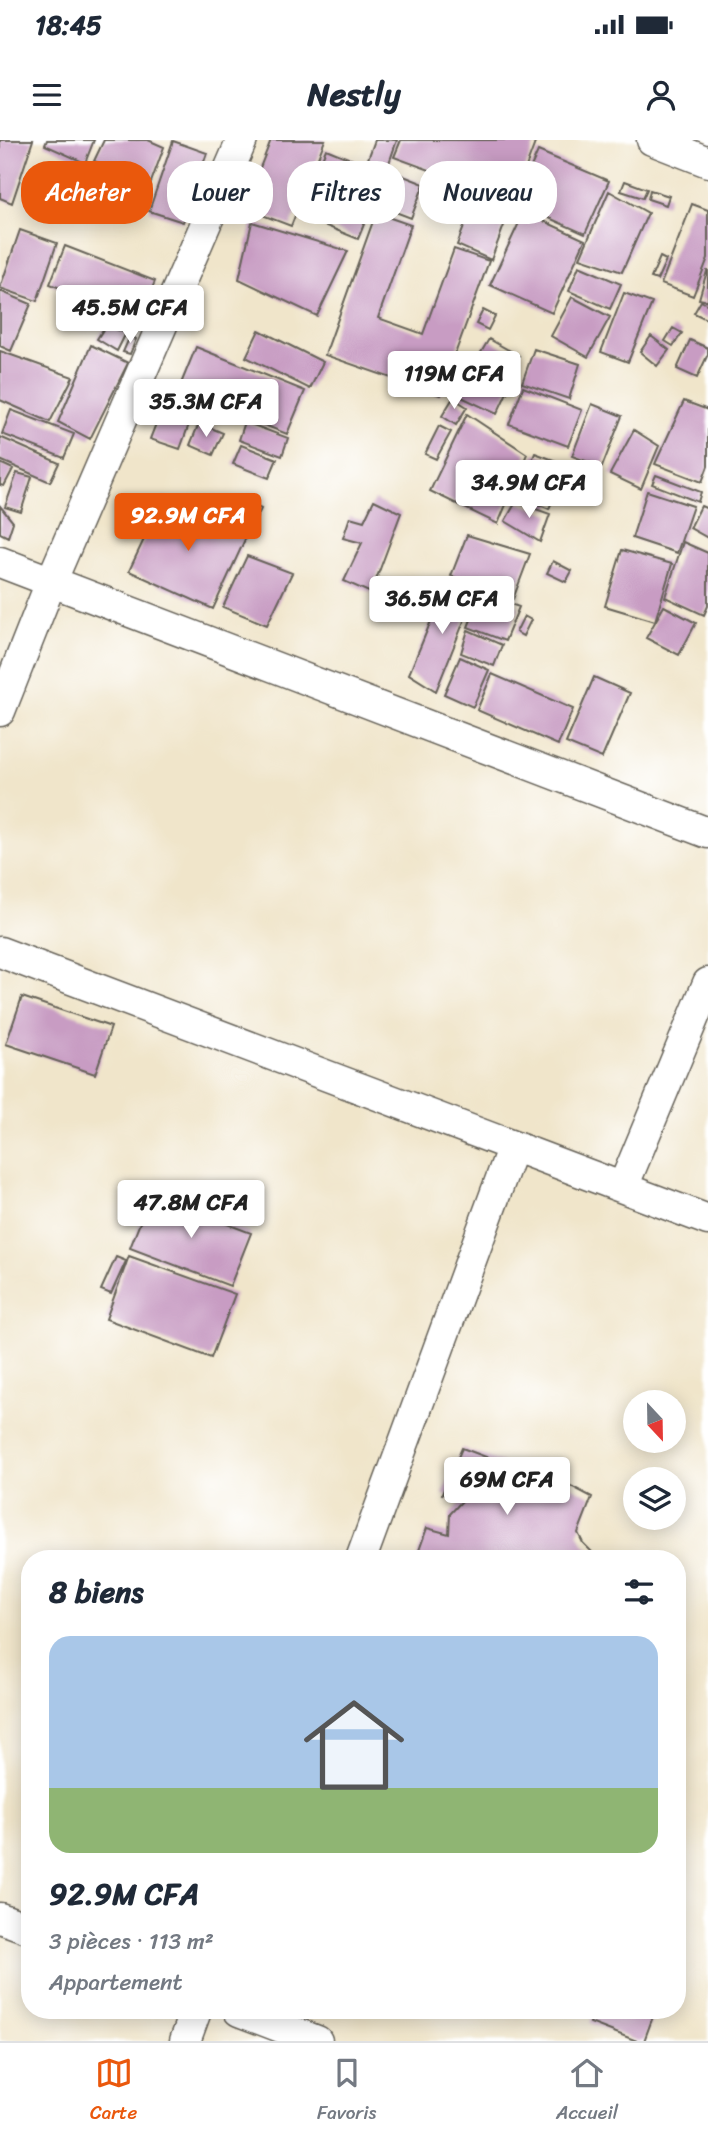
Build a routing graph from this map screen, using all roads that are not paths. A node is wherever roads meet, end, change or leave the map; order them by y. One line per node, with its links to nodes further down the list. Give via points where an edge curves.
1 (242, 140): 5 (street)
2 (652, 140): 3 (street)
3 (708, 162)
4 (0, 562): 5 (street)
5 (51, 582): 6 (street); 7 (street)
6 (0, 711)
7 (708, 833)
8 (0, 952): 10 (street)
9 (708, 983): 11 (street)
10 (513, 1146): 11 (street); 13 (street)
11 (623, 1187): 12 (street)
12 (708, 1220)
13 (364, 1550)
14 (0, 1918): 15 (street)
15 (21, 1926)
16 (193, 2019): 18 (street)
17 (260, 2019): 19 (street)
18 (185, 2041)
19 (317, 2041)

